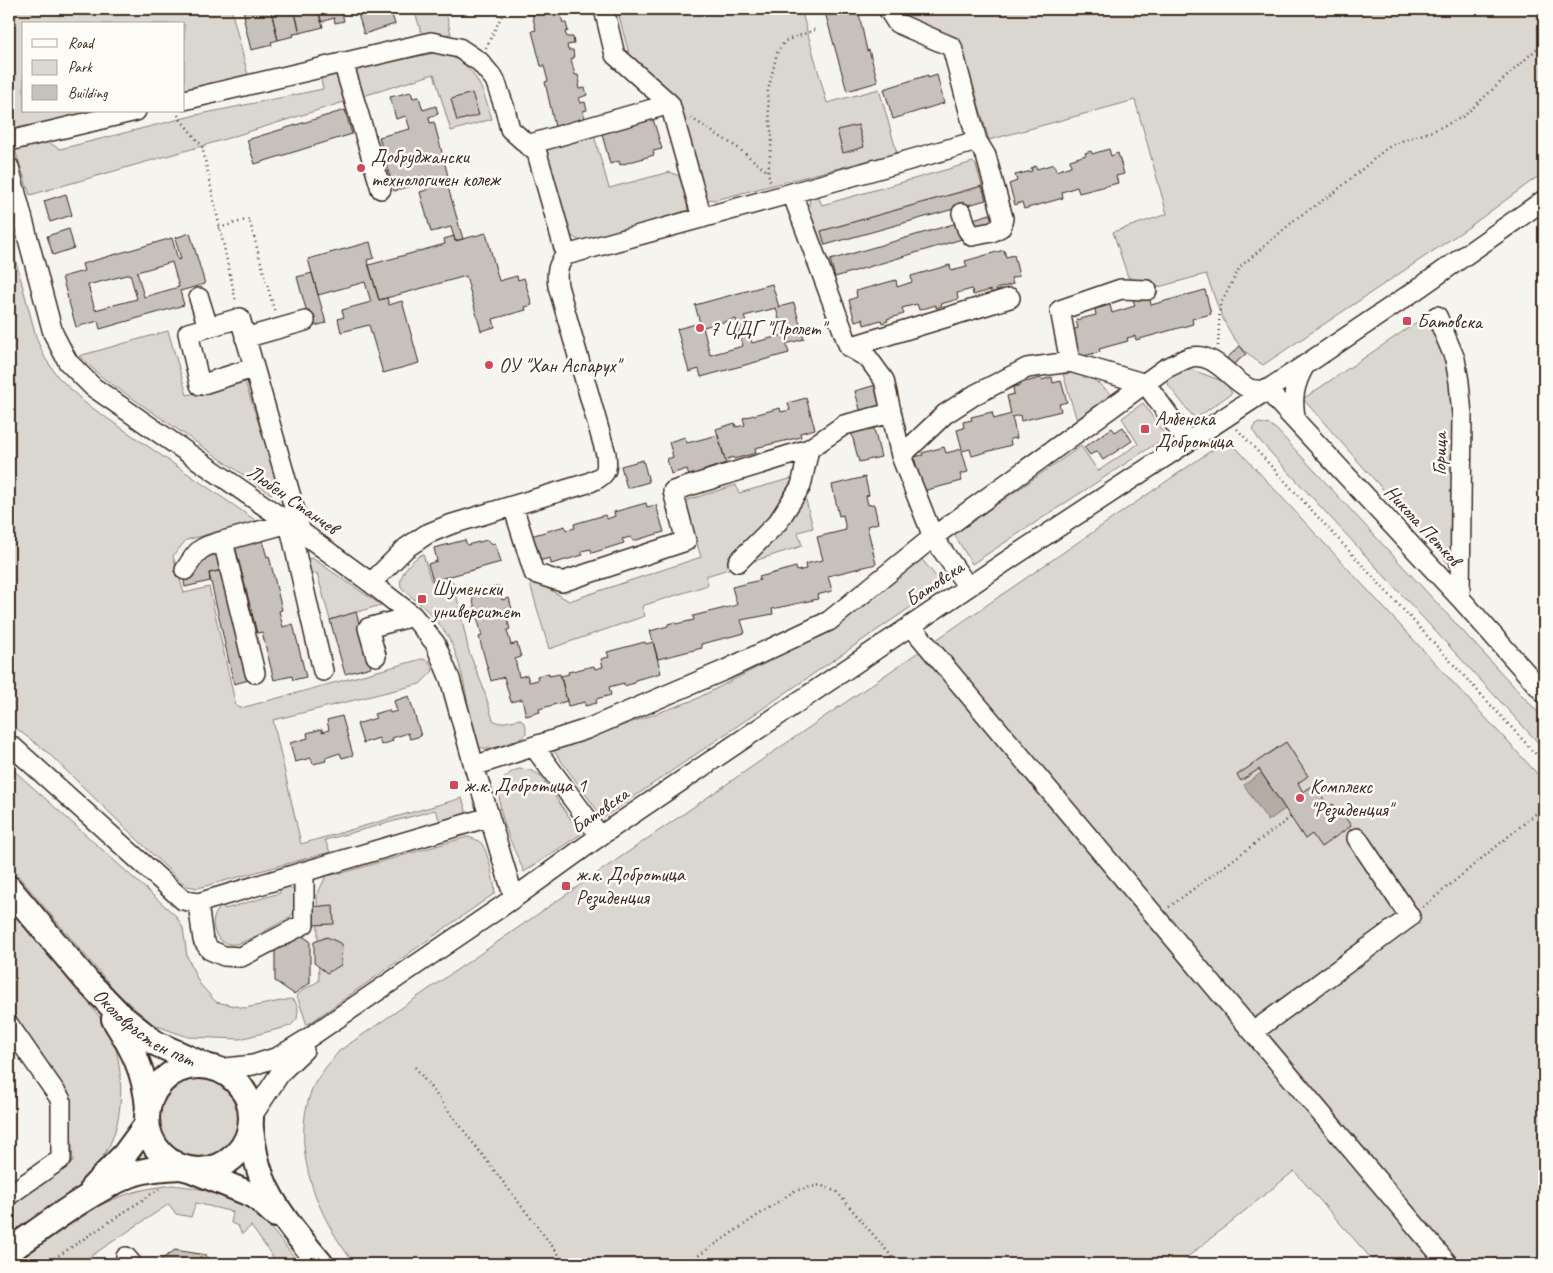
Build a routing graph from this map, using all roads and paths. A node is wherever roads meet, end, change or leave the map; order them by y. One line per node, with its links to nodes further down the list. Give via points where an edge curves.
1 (505, 9): 7 (path)
2 (604, 9): 9 (street, via 615,55)
3 (888, 9): 13 (street, via 897,23 952,47)
4 (817, 30): 16 (path, via 784,41 777,53 767,95 772,140)
5 (1544, 42): 35 (path, via 1464,116 1387,148 1335,192 1297,218 1240,268 1220,305)
6 (343, 62): 7 (street, via 431,42 459,48); 8 (street); 17 (street)
7 (480, 62): 14 (street, via 494,80 510,129)
8 (185, 100)
9 (670, 104): 14 (street); 16 (path, via 738,148); 21 (street)
10 (132, 112): 12 (street)
11 (177, 112): 22 (path, via 202,146)
12 (9, 141)
13 (977, 141): 18 (street); 20 (street, via 986,156 1003,218 1001,227 972,236)
14 (527, 145): 23 (street, via 537,153)
15 (9, 167): 47 (street, Любен Станчев, via 53,333 68,362 93,387)
16 (768, 172): 18 (path)
17 (381, 189)
18 (783, 195): 21 (street); 33 (street)
19 (1544, 200): 36 (street, Батовска)
20 (962, 213)
21 (702, 218): 23 (street)
22 (219, 228): 28 (path); 31 (path, via 249,219)
23 (566, 255): 46 (street, via 556,273 558,286 606,454 607,468 602,477 588,483)
24 (1147, 290): 34 (street, via 1121,288 1060,310)
25 (199, 298): 30 (street)
26 (1010, 298): 33 (street)
27 (1437, 316): 54 (street, Горица, via 1454,358 1462,415)
28 (240, 318): 30 (street); 32 (street)
29 (305, 321): 31 (street)
30 (208, 327): 37 (street, via 188,333 200,385)
31 (279, 328): 32 (street)
32 (245, 338): 37 (street)
33 (849, 347): 40 (street, via 868,358 884,380)
34 (1070, 362): 38 (street); 45 (street, via 1027,368 976,394 945,414)
35 (1218, 364): 38 (street, via 1206,358 1192,357 1166,368); 39 (street, via 1249,389)
36 (1305, 365): 39 (street, Батовска); 42 (street, via 1294,392)
37 (253, 368): 47 (street)
38 (1146, 384): 43 (street); 48 (street)
39 (1267, 390): 41 (street, Батовска); 42 (street, Никола Петков)
40 (891, 413): 44 (street, via 844,425); 45 (street)
41 (1226, 417): 43 (street, Батовска); 64 (path)
42 (1296, 421): 54 (street, Никола Петков)
43 (1188, 442): 53 (street, Батовска)
44 (808, 449): 46 (street, via 673,491 686,541 562,582 534,573); 50 (street, via 801,486 778,522)
45 (901, 456): 48 (street)
46 (512, 506): 52 (street, via 427,534 406,548)
47 (295, 527): 49 (street); 52 (street, Любен Станчев); 58 (street)
48 (933, 537): 53 (street); 63 (street, via 829,621 726,670 587,729)
49 (224, 541): 51 (street, via 204,546); 60 (street)
50 (738, 562)
51 (185, 570)
52 (371, 583): 55 (street, Любен Станчев)
53 (968, 587): 56 (street, Батовска)
54 (1460, 598): 59 (street, Никола Петков)
55 (413, 616): 57 (street, via 368,628); 65 (street, Любен Станчев, via 435,643 446,670)
56 (911, 626): 69 (street, Батовска); 75 (street)
57 (376, 656)
58 (323, 671)
59 (1536, 672): 61 (street, Никола Петков)
60 (255, 673)
61 (1544, 693)
62 (9, 745): 74 (street, via 182,900)
63 (534, 747): 65 (street); 69 (street)
64 (1544, 763)
65 (474, 766): 67 (street, Любен Станчев)
66 (1544, 808): 76 (path)
67 (489, 817): 71 (street); 73 (street, Любен Станчев)
68 (1291, 817): 75 (path)
69 (600, 836): 73 (street, Батовска)
70 (1357, 838): 76 (street)
71 (304, 872): 74 (street); 74 (street, via 304,924 241,957 224,956 210,950 204,940)
72 (10, 891): 77 (main road, Околовръстен път)
73 (514, 898): 78 (street, Батовска)
74 (198, 903)
75 (1156, 916): 80 (street)
76 (1410, 917): 80 (street)
77 (87, 981): 81 (main road, Околовръстен път, via 139,1032 173,1052); 83 (main road, Околовръстен път, via 130,1044 141,1069)
78 (353, 1009): 81 (street, Батовска, via 278,1057 253,1065); 84 (street, Батовска, via 281,1072)
79 (9, 1024): 87 (street, via 61,1100 61,1159)
80 (1252, 1032): 97 (street)
81 (213, 1067): 83 (main road, via 188,1067 169,1075 155,1089); 84 (main road, via 231,1076 242,1087 249,1101)
82 (414, 1067): 94 (path)
83 (148, 1116): 85 (main road, via 151,1138 158,1150 168,1160); 88 (main road, via 125,1154)
84 (251, 1123): 85 (main road, via 241,1150 230,1161 208,1170); 89 (main road, via 253,1152 262,1180)
85 (186, 1168): 88 (main road, via 151,1170 132,1175); 89 (main road, via 255,1196)
86 (164, 1186): 91 (path)
87 (9, 1195)
88 (75, 1206): 90 (main road)
89 (293, 1229): 92 (street); 93 (main road)
90 (9, 1250)
91 (46, 1264)
92 (310, 1264)
93 (321, 1264)
94 (566, 1264)
95 (686, 1264): 96 (path, via 794,1191 820,1185 837,1192)
96 (898, 1264)
97 (1448, 1264)

